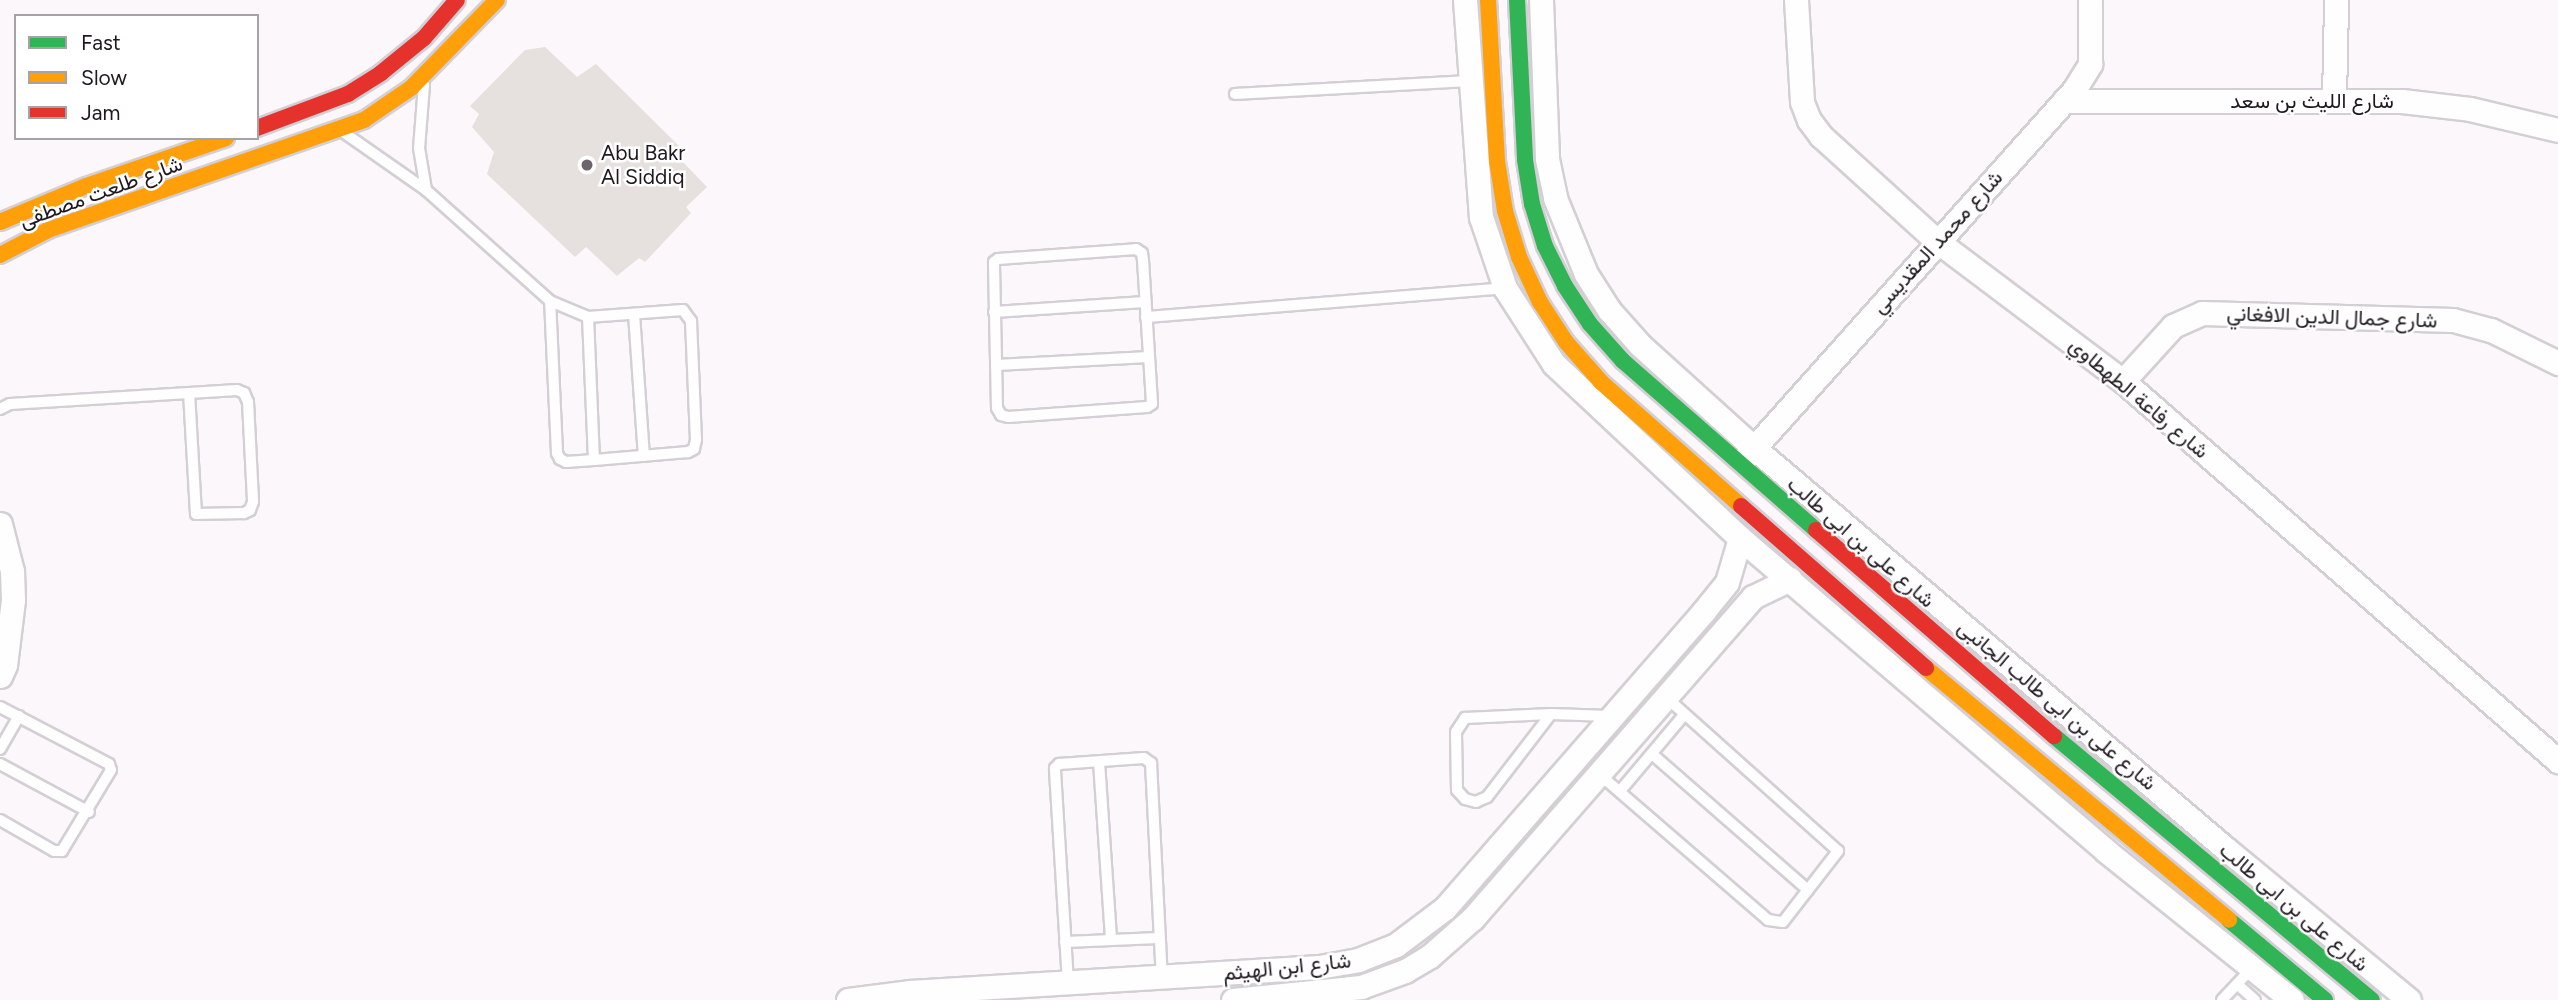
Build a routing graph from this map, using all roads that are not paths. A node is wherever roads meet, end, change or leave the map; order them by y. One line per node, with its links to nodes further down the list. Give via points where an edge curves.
1 (457, 0): 15 (street, via 424,38 370,80 348,94)
2 (497, 0): 10 (street, شارع طلعت مصطفى)
3 (1465, 0): 11 (street)
4 (1488, 0): 42 (street, via 1497,160 1505,211 1540,302 1566,342 1601,382)
5 (1517, 0): 37 (street, شارع على بن ابى طالب, via 1525,160 1532,204 1545,246 1565,286 1623,361)
6 (1541, 0): 37 (street, شارع على بن ابى طالب الجانبى, via 1547,159 1568,237 1609,310)
7 (1796, 0): 21 (street, شارع رفاعة الطهطاوي, via 1800,83 1809,120)
8 (2090, 0): 14 (street, شارع محمد المقديسي, via 2090,64)
9 (2336, 0): 13 (street)
10 (426, 75): 16 (street, شارع طلعت مصطفى, via 386,107); 19 (lane, via 419,148)
11 (1469, 81): 12 (lane); 23 (street, via 1481,217)
12 (1236, 94)
13 (2334, 99): 14 (street, شارع الليث بن سعد); 17 (street, شارع الليث بن سعد, via 2470,109)
14 (2064, 101): 21 (street, شارع محمد المقديسي)
15 (259, 127)
16 (340, 130): 19 (lane); 22 (street, شارع طلعت مصطفى, via 48,230)
17 (2558, 130)
18 (220, 140): 20 (street, شارع طلعت مصطفى, via 86,186)
19 (426, 190): 24 (lane)
20 (0, 222)
21 (1937, 241): 33 (street, شارع رفاعة الطهطاوي); 37 (street, شارع محمد المقديسي)
22 (0, 255)
23 (1506, 288): 29 (lane); 40 (street, via 1554,364)
24 (550, 301): 28 (lane); 38 (lane, via 557,453 566,462)
25 (1145, 303): 26 (lane); 26 (lane, via 1142,253 1136,249 998,259 992,270); 29 (lane)
26 (994, 312): 32 (lane)
27 (634, 314): 28 (lane); 36 (lane); 36 (lane, via 683,310 691,321 694,449)
28 (588, 317): 38 (lane)
29 (1146, 317): 30 (lane)
30 (1149, 357): 32 (lane); 32 (lane, via 1152,404 1147,407 1008,417 997,408)
31 (2558, 363): 33 (street, شارع جمال الدين الافغاني, via 2491,330 2453,320 2202,313 2174,326)
32 (996, 365)
33 (2123, 380): 54 (street, شارع رفاعة الطهطاوي)
34 (189, 393): 34 (lane, via 244,393 248,402 250,510 196,514); 35 (lane, via 10,404)
35 (0, 409)
36 (644, 456): 38 (lane)
37 (1746, 456): 45 (street, شارع على بن ابى طالب); 76 (street, شارع على بن ابى طالب الجانبى)
38 (594, 460)
39 (0, 524): 43 (street, via 12,571 13,600)
40 (1740, 538): 41 (street); 50 (street, شارع ابن الهيثم, via 1727,582)
41 (1790, 579): 42 (street); 44 (street, شارع ابن الهيثم, via 1752,597)
42 (1911, 668): 51 (street); 65 (street)
43 (0, 676)
44 (1666, 697): 48 (lane); 57 (street, شارع ابن الهيثم)
45 (2012, 701): 51 (street); 75 (street, شارع على بن ابى طالب)
46 (0, 706): 49 (lane)
47 (1551, 714): 47 (lane, via 1472,716 1460,722 1456,732 1457,790 1465,799 1476,802 1487,797); 50 (lane)
48 (1685, 715): 53 (lane); 61 (lane, via 1834,845 1835,857)
49 (19, 716): 52 (lane); 59 (lane, via 109,764 110,775)
50 (1613, 716): 66 (street, شارع ابن الهيثم, via 1445,908 1396,945 1339,964)
51 (1991, 724): 74 (street)
52 (0, 750)
53 (1652, 754): 58 (lane); 61 (lane)
54 (2558, 761)
55 (1099, 762): 62 (lane, via 1144,758 1152,763); 63 (lane); 64 (lane, via 1059,764 1054,773)
56 (0, 764): 59 (lane)
57 (1599, 774): 58 (lane); 70 (street, شارع ابن الهيثم, via 1474,918 1430,956 1361,987)
58 (1620, 791): 61 (lane, via 1768,920 1783,922)
59 (89, 812): 60 (lane, via 62,851 54,851)
60 (0, 820)
61 (1808, 890)
62 (1160, 938): 63 (lane); 66 (lane)
63 (1111, 940): 64 (lane)
64 (1065, 942): 67 (lane)
65 (2244, 976): 71 (lane); 72 (lane); 73 (street)
66 (1161, 979): 68 (street, شارع ابن الهيثم)
67 (1068, 985): 68 (street, شارع ابن الهيثم); 69 (street, شارع ابن الهيثم, via 910,992)
68 (1114, 991)
69 (848, 1000)
70 (1233, 1000)
71 (2222, 1000)
72 (2255, 1000)
73 (2292, 1000)
74 (2325, 1000)
75 (2372, 1000)
76 (2409, 1000)

